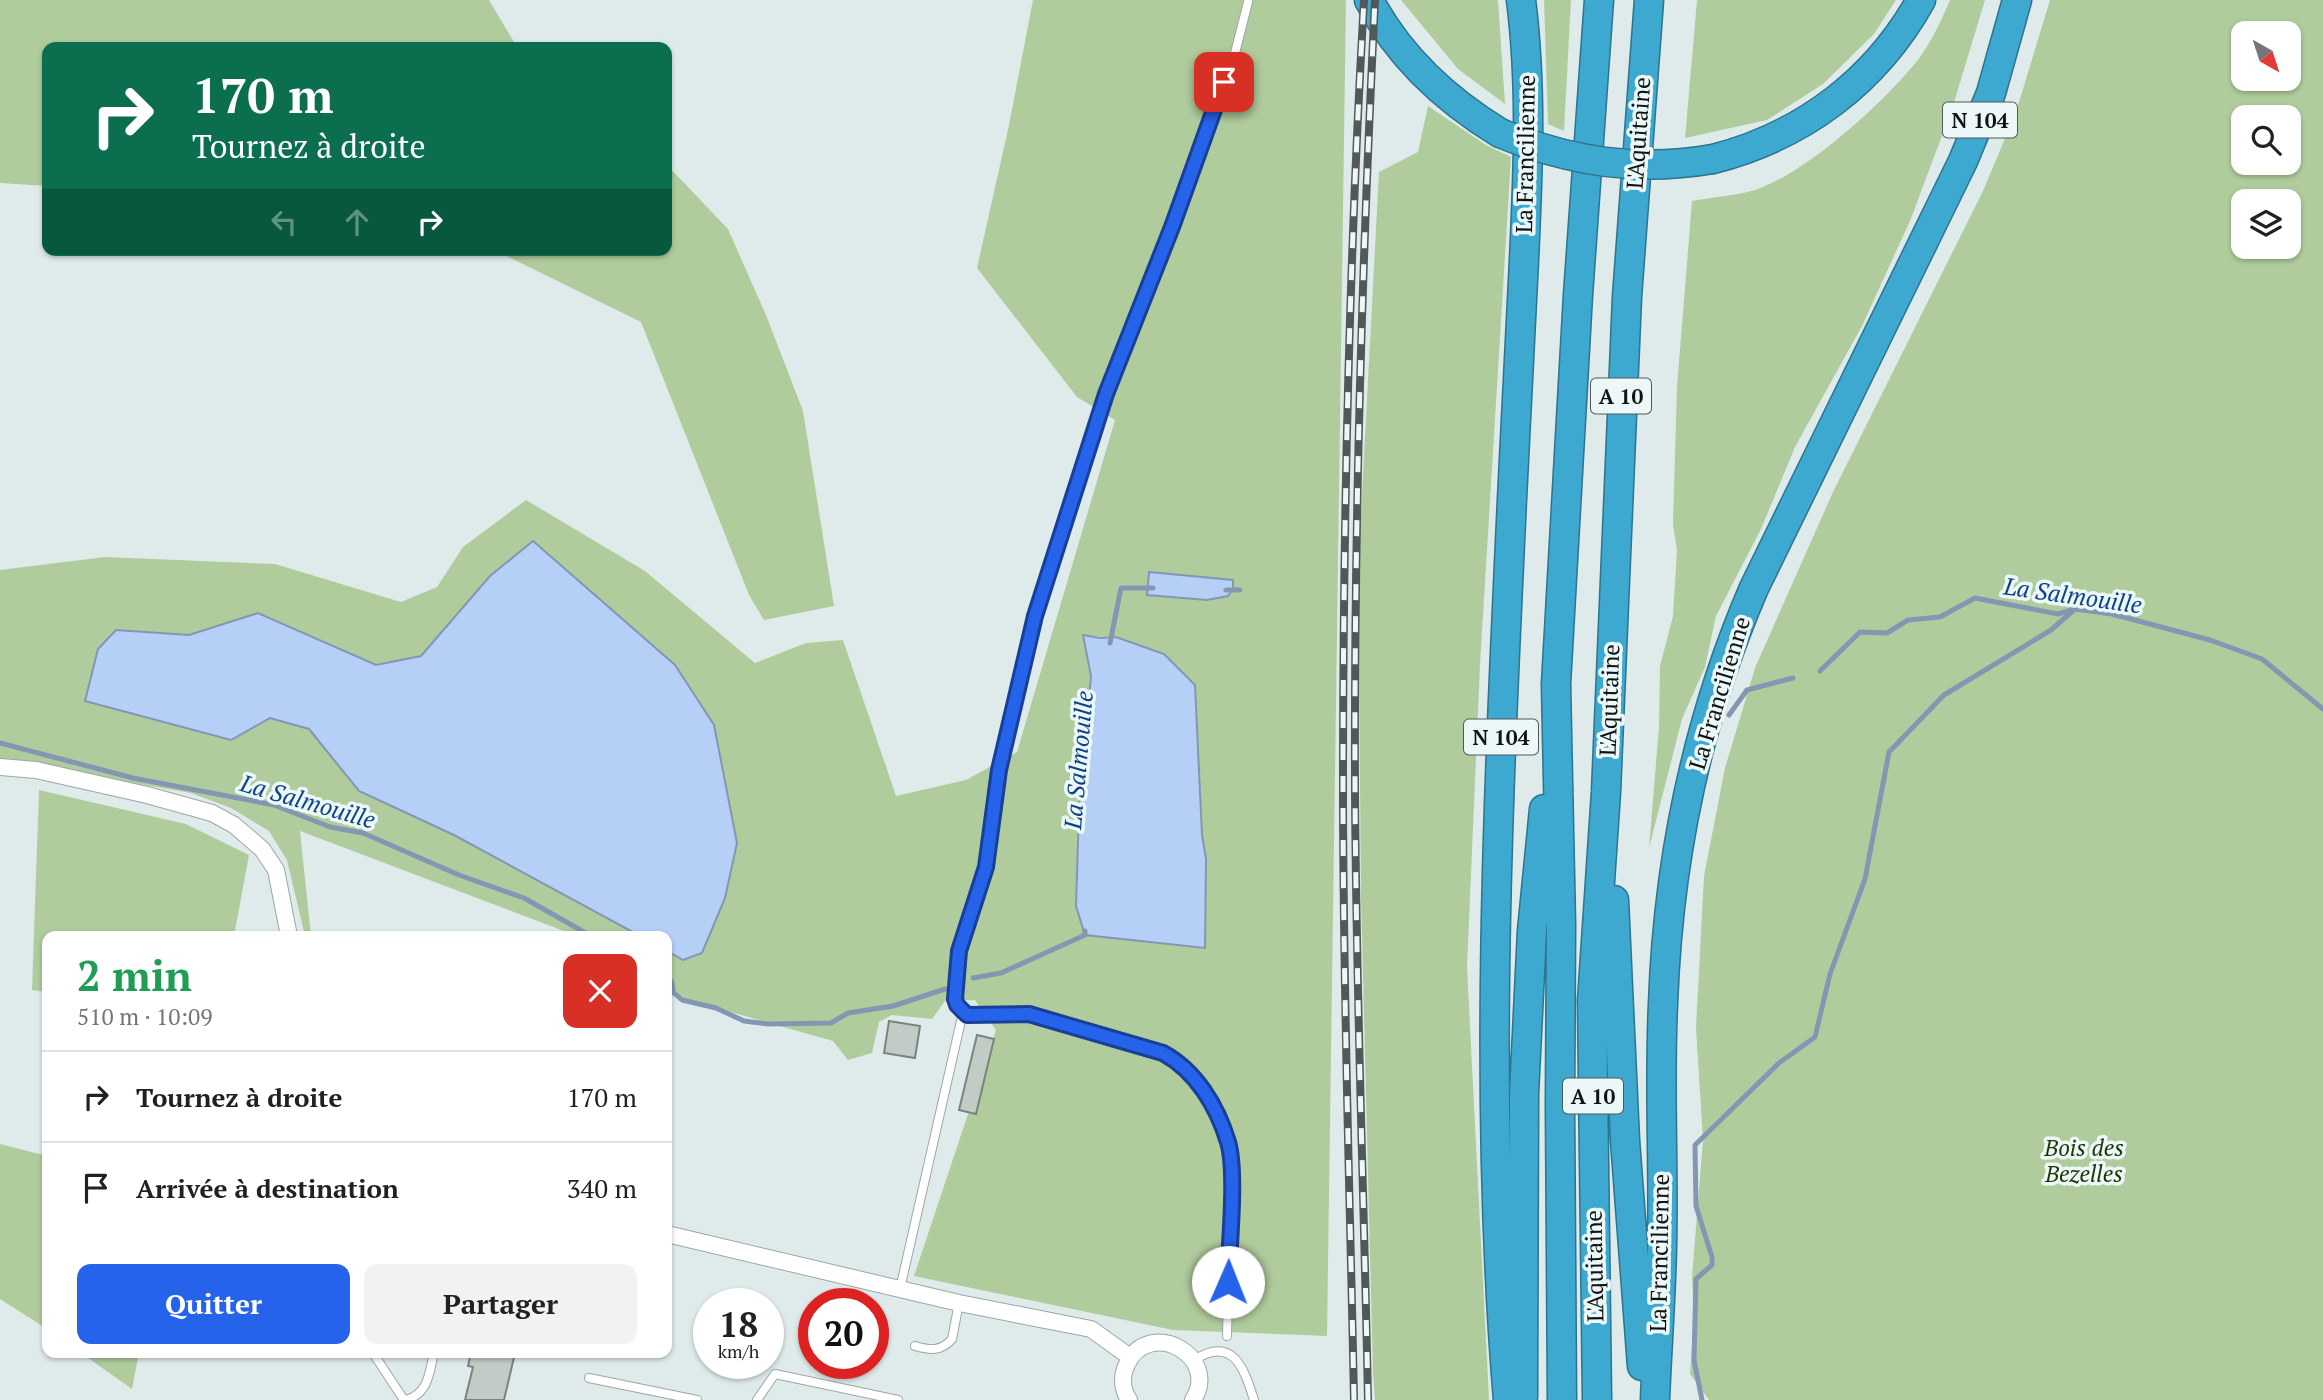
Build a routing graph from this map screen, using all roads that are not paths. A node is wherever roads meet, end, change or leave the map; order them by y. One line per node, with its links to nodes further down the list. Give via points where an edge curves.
1 (1369, 0): 5 (highway, bridge, via 1392,38 1421,72 1457,105 1500,133 1558,154 1606,164 1672,165 1713,159 1771,139 1827,107 1878,62)
2 (1521, 0): 32 (highway, La Francilienne / N 104, via 1527,74 1526,205 1493,1019)
3 (1599, 0): 8 (highway, L'Aquitaine / A 10)
4 (1649, 0): 10 (highway, L'Aquitaine / A 10, via 1622,388)
5 (1921, 0)
6 (2017, 0): 37 (highway, La Francilienne / N 104, via 1991,93 1964,161 1759,577 1725,658 1703,731 1679,841 1665,968)
7 (1248, 2): 12 (lane, via 1234,57 1106,394 1035,616 999,770 986,867 959,951 955,999)
8 (1556, 684): 33 (highway, via 1527,1003); 34 (highway, L'Aquitaine / A 10)
9 (0, 767): 11 (street, via 36,770 147,795 212,813 234,825 262,849 276,870)
10 (1606, 792): 35 (highway, L'Aquitaine / A 10, via 1592,1001); 36 (highway, via 1634,1280)
11 (288, 931)
12 (963, 1012): 14 (lane); 16 (lane, via 974,1016 1029,1014 1163,1053 1200,1083 1228,1143)
13 (672, 1235): 14 (street)
14 (900, 1289): 15 (street)
15 (959, 1303): 17 (lane, via 948,1344 937,1349); 18 (street, via 1091,1329)
16 (1227, 1336)
17 (915, 1346)
18 (1130, 1357): 21 (street, via 1150,1343 1163,1342 1176,1344); 29 (street, via 1122,1382)
19 (376, 1358): 24 (lane)
20 (433, 1358): 23 (lane)
21 (1194, 1360): 30 (street, via 1199,1383); 31 (lane, via 1215,1350 1227,1352 1240,1364)
22 (589, 1378): 26 (lane)
23 (426, 1387): 24 (lane); 25 (lane)
24 (405, 1400)
25 (426, 1400)
26 (697, 1400)
27 (757, 1400): 28 (lane, via 775,1374)
28 (898, 1400)
29 (1129, 1400)
30 (1193, 1400)
31 (1254, 1400)
32 (1508, 1400)
33 (1523, 1400)
34 (1562, 1400)
35 (1597, 1400)
36 (1646, 1400)
37 (1655, 1400)

